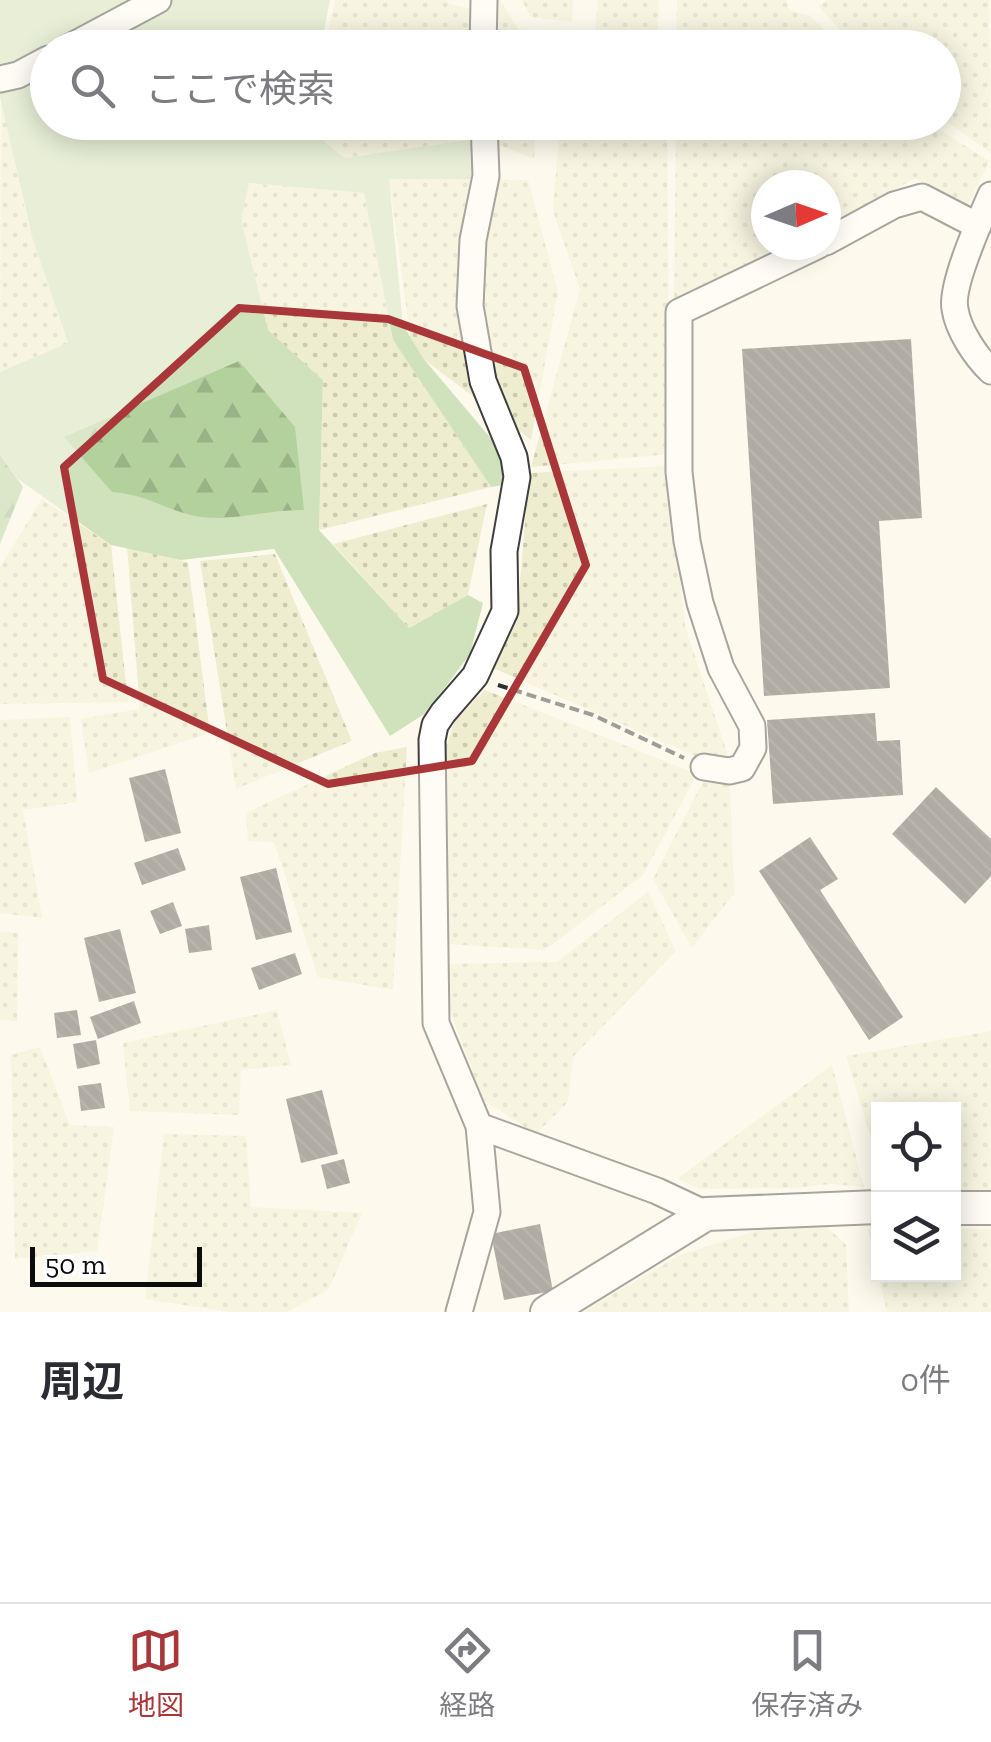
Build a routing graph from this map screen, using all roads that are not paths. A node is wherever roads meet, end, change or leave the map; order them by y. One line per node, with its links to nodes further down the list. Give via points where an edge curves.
1 (158, 0): 3 (street)
2 (484, 0): 4 (street)
3 (102, 30)
4 (484, 30)
5 (30, 68): 6 (street)
6 (0, 79)
7 (485, 140): 14 (street, via 470,306 483,381 517,477 504,551 505,611 475,676 435,724 432,753 436,1023)
8 (991, 194): 9 (street)
9 (978, 226): 10 (street, via 922,197); 12 (street, via 954,308 977,358)
10 (841, 234)
11 (788, 260): 13 (street, via 680,312 679,472 687,541 721,668 752,726 753,748 742,768)
12 (991, 370)
13 (704, 767)
14 (479, 1126): 18 (street); 19 (street, via 487,1212)
15 (871, 1206): 18 (street)
16 (961, 1208): 17 (street)
17 (991, 1208)
18 (706, 1214): 20 (street)
19 (460, 1312)
20 (548, 1312)

